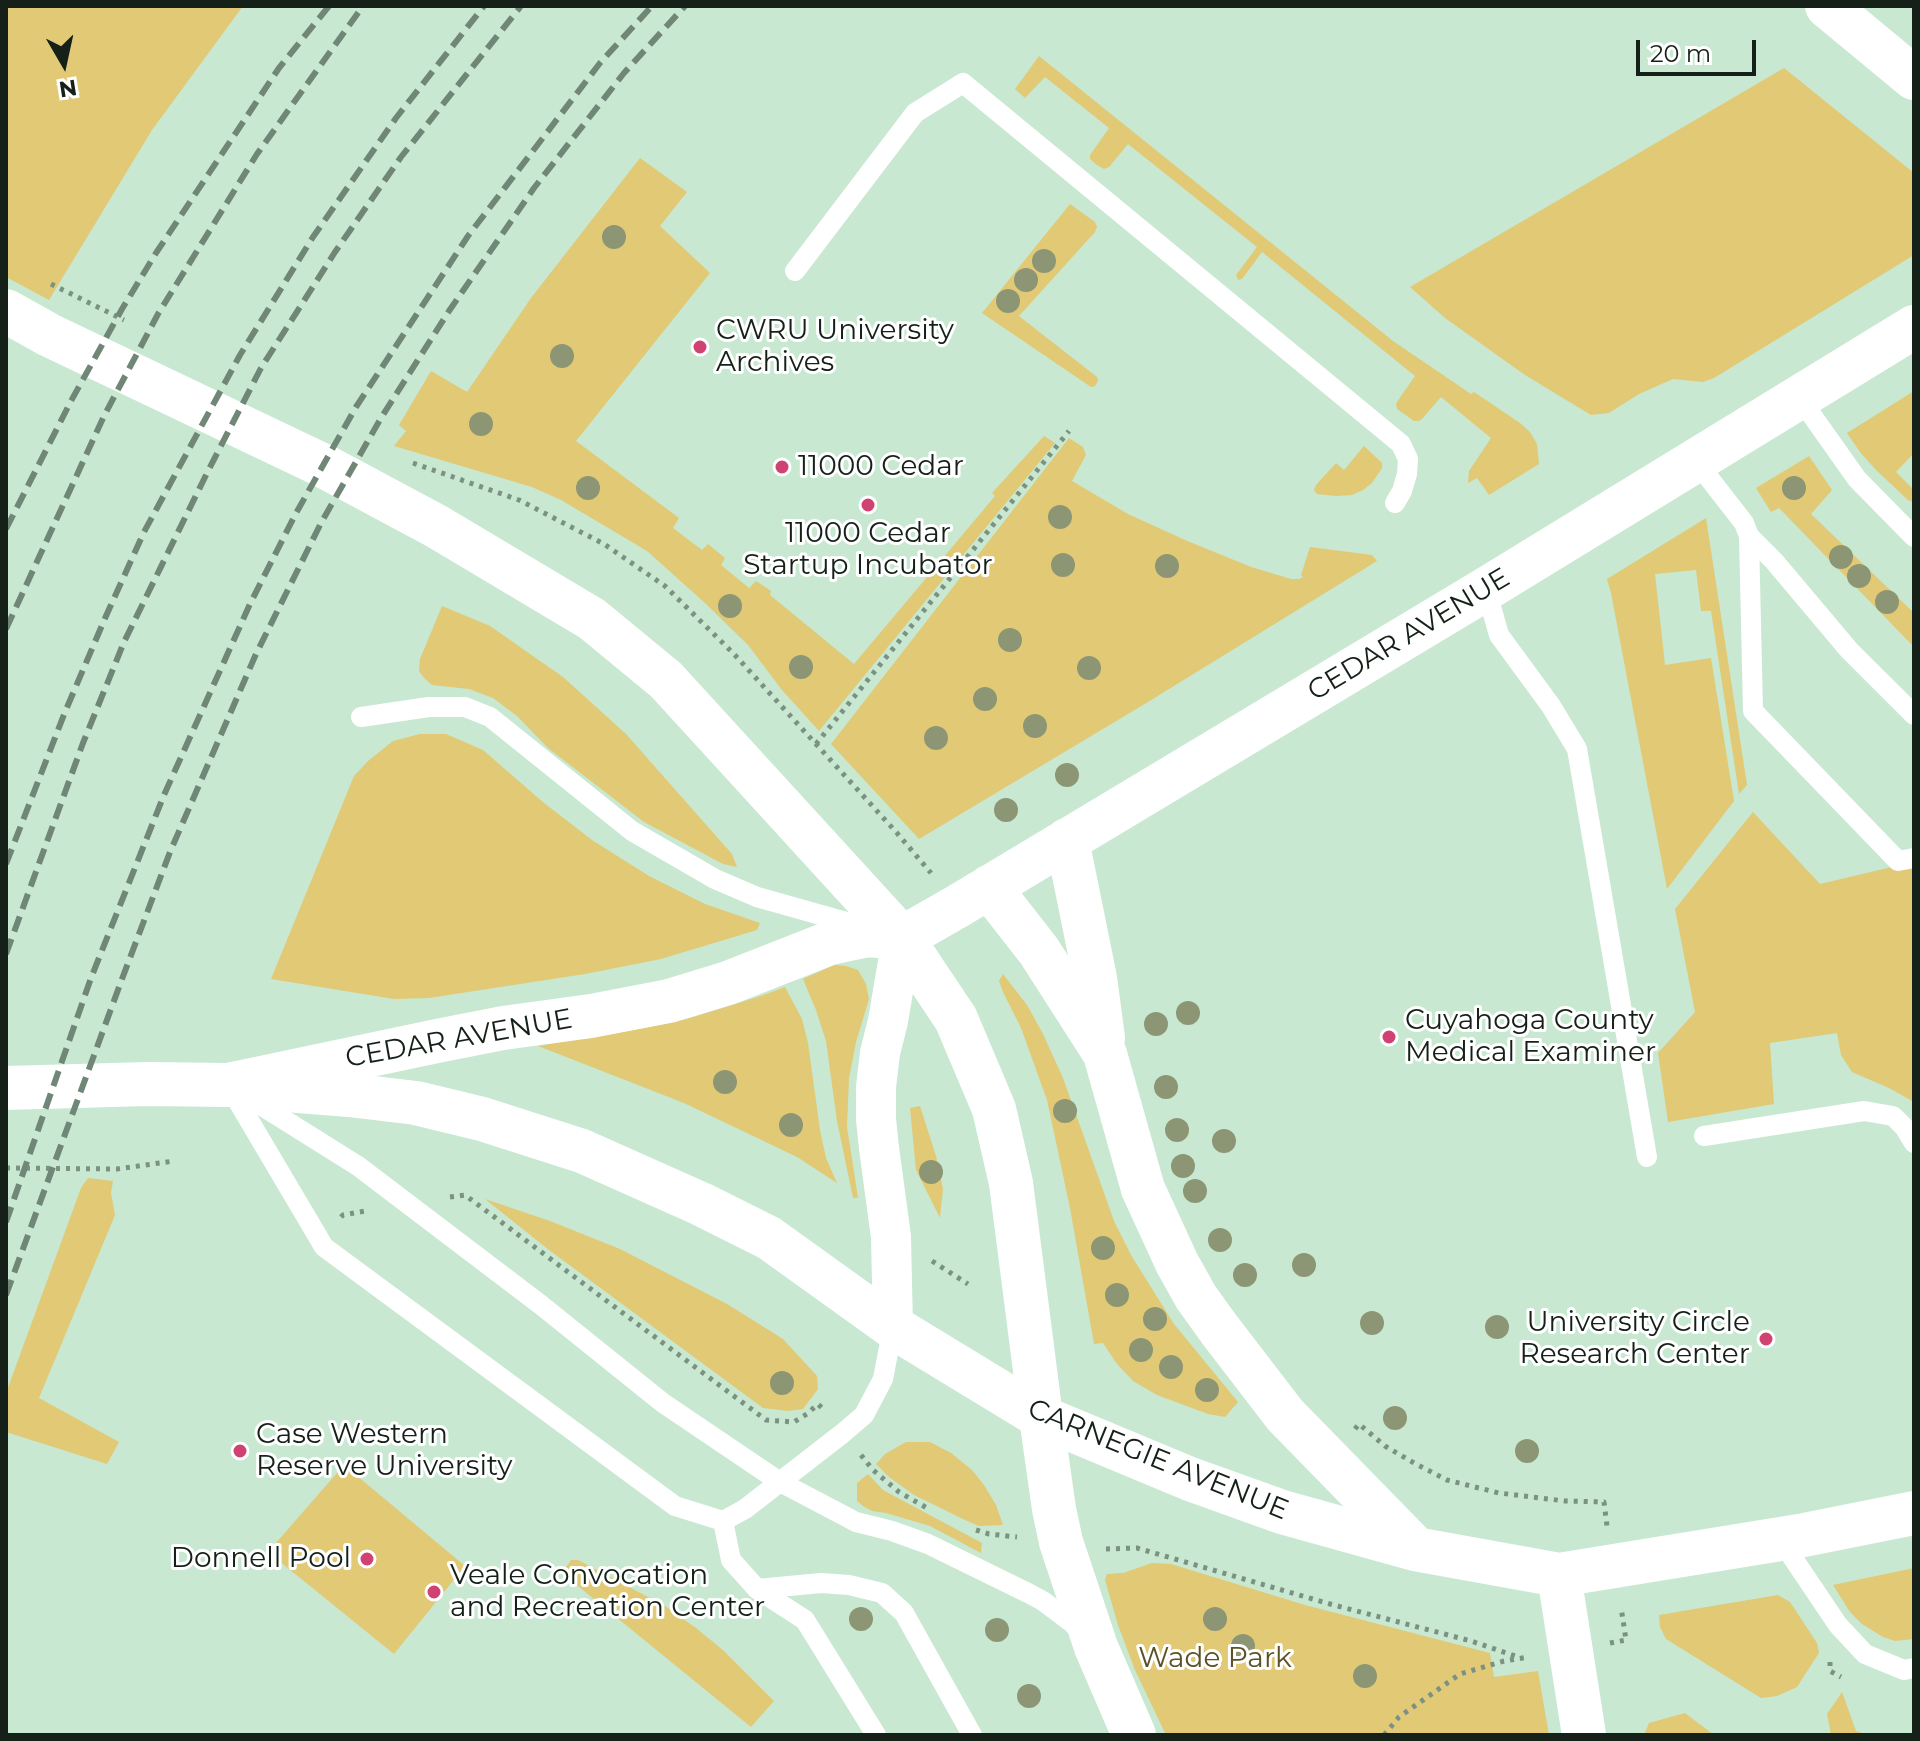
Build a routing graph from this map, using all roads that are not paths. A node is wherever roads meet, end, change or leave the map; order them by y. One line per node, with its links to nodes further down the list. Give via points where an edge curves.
1 (1827, 6): 2 (main road)
2 (1914, 78)
3 (795, 271): 8 (lane, via 915,113 963,83 1401,444 1407,474)
4 (6, 311): 17 (main road, via 322,465 592,619 666,680)
5 (1914, 327): 6 (main road, CEDAR AVENUE)
6 (1799, 397): 7 (main road, CEDAR AVENUE); 9 (lane, via 1857,479)
7 (1695, 460): 10 (lane); 11 (main road, CEDAR AVENUE)
8 (1395, 503)
9 (1914, 535)
10 (1749, 536): 12 (lane); 15 (lane, via 1753,711 1898,861)
11 (1486, 589): 14 (main road, CEDAR AVENUE); 23 (lane, via 1499,635 1577,749)
12 (1914, 715)
13 (361, 717): 17 (lane, via 465,707 490,717 632,831 715,879 757,897)
14 (1067, 840): 16 (main road, CEDAR AVENUE); 18 (main road)
15 (1914, 858)
16 (989, 887): 17 (main road, CEDAR AVENUE); 18 (main road, via 1039,951)
17 (902, 938): 19 (main road, CEDAR AVENUE, via 868,935 830,943 669,1001 503,1028); 24 (street, via 876,1087 891,1237); 25 (main road, via 956,1019 994,1109 1011,1183)
18 (1105, 1054): 30 (main road, via 1143,1189 1196,1297 1293,1424)
19 (228, 1085): 20 (main road, CEDAR AVENUE); 24 (main road, CARNEGIE AVENUE, via 416,1103 582,1151 769,1238); 26 (lane, via 358,1166 663,1403); 28 (lane, via 324,1247 675,1506)
20 (6, 1088)
21 (1704, 1136): 22 (lane, via 1864,1111 1893,1116)
22 (1914, 1143)
23 (1647, 1157)
24 (893, 1327): 25 (main road, CARNEGIE AVENUE); 26 (lane, via 883,1379 864,1415)
25 (1041, 1417): 30 (main road, CARNEGIE AVENUE, via 1282,1512); 33 (main road, via 1061,1542)
26 (780, 1482): 28 (lane); 33 (lane, via 856,1522 928,1544 1028,1593 1071,1622)
27 (1914, 1513): 29 (main road, CARNEGIE AVENUE)
28 (723, 1521): 32 (lane, via 731,1560)
29 (1780, 1539): 31 (main road, CARNEGIE AVENUE); 34 (lane, via 1838,1625 1865,1654 1904,1670)
30 (1415, 1549): 31 (main road, CARNEGIE AVENUE)
31 (1559, 1575): 38 (main road)
32 (757, 1589): 35 (lane, via 805,1620); 36 (lane, via 821,1583 882,1593 904,1613)
33 (1096, 1647): 37 (main road)
34 (1914, 1668)
35 (876, 1735)
36 (972, 1735)
37 (1134, 1735)
38 (1584, 1735)

